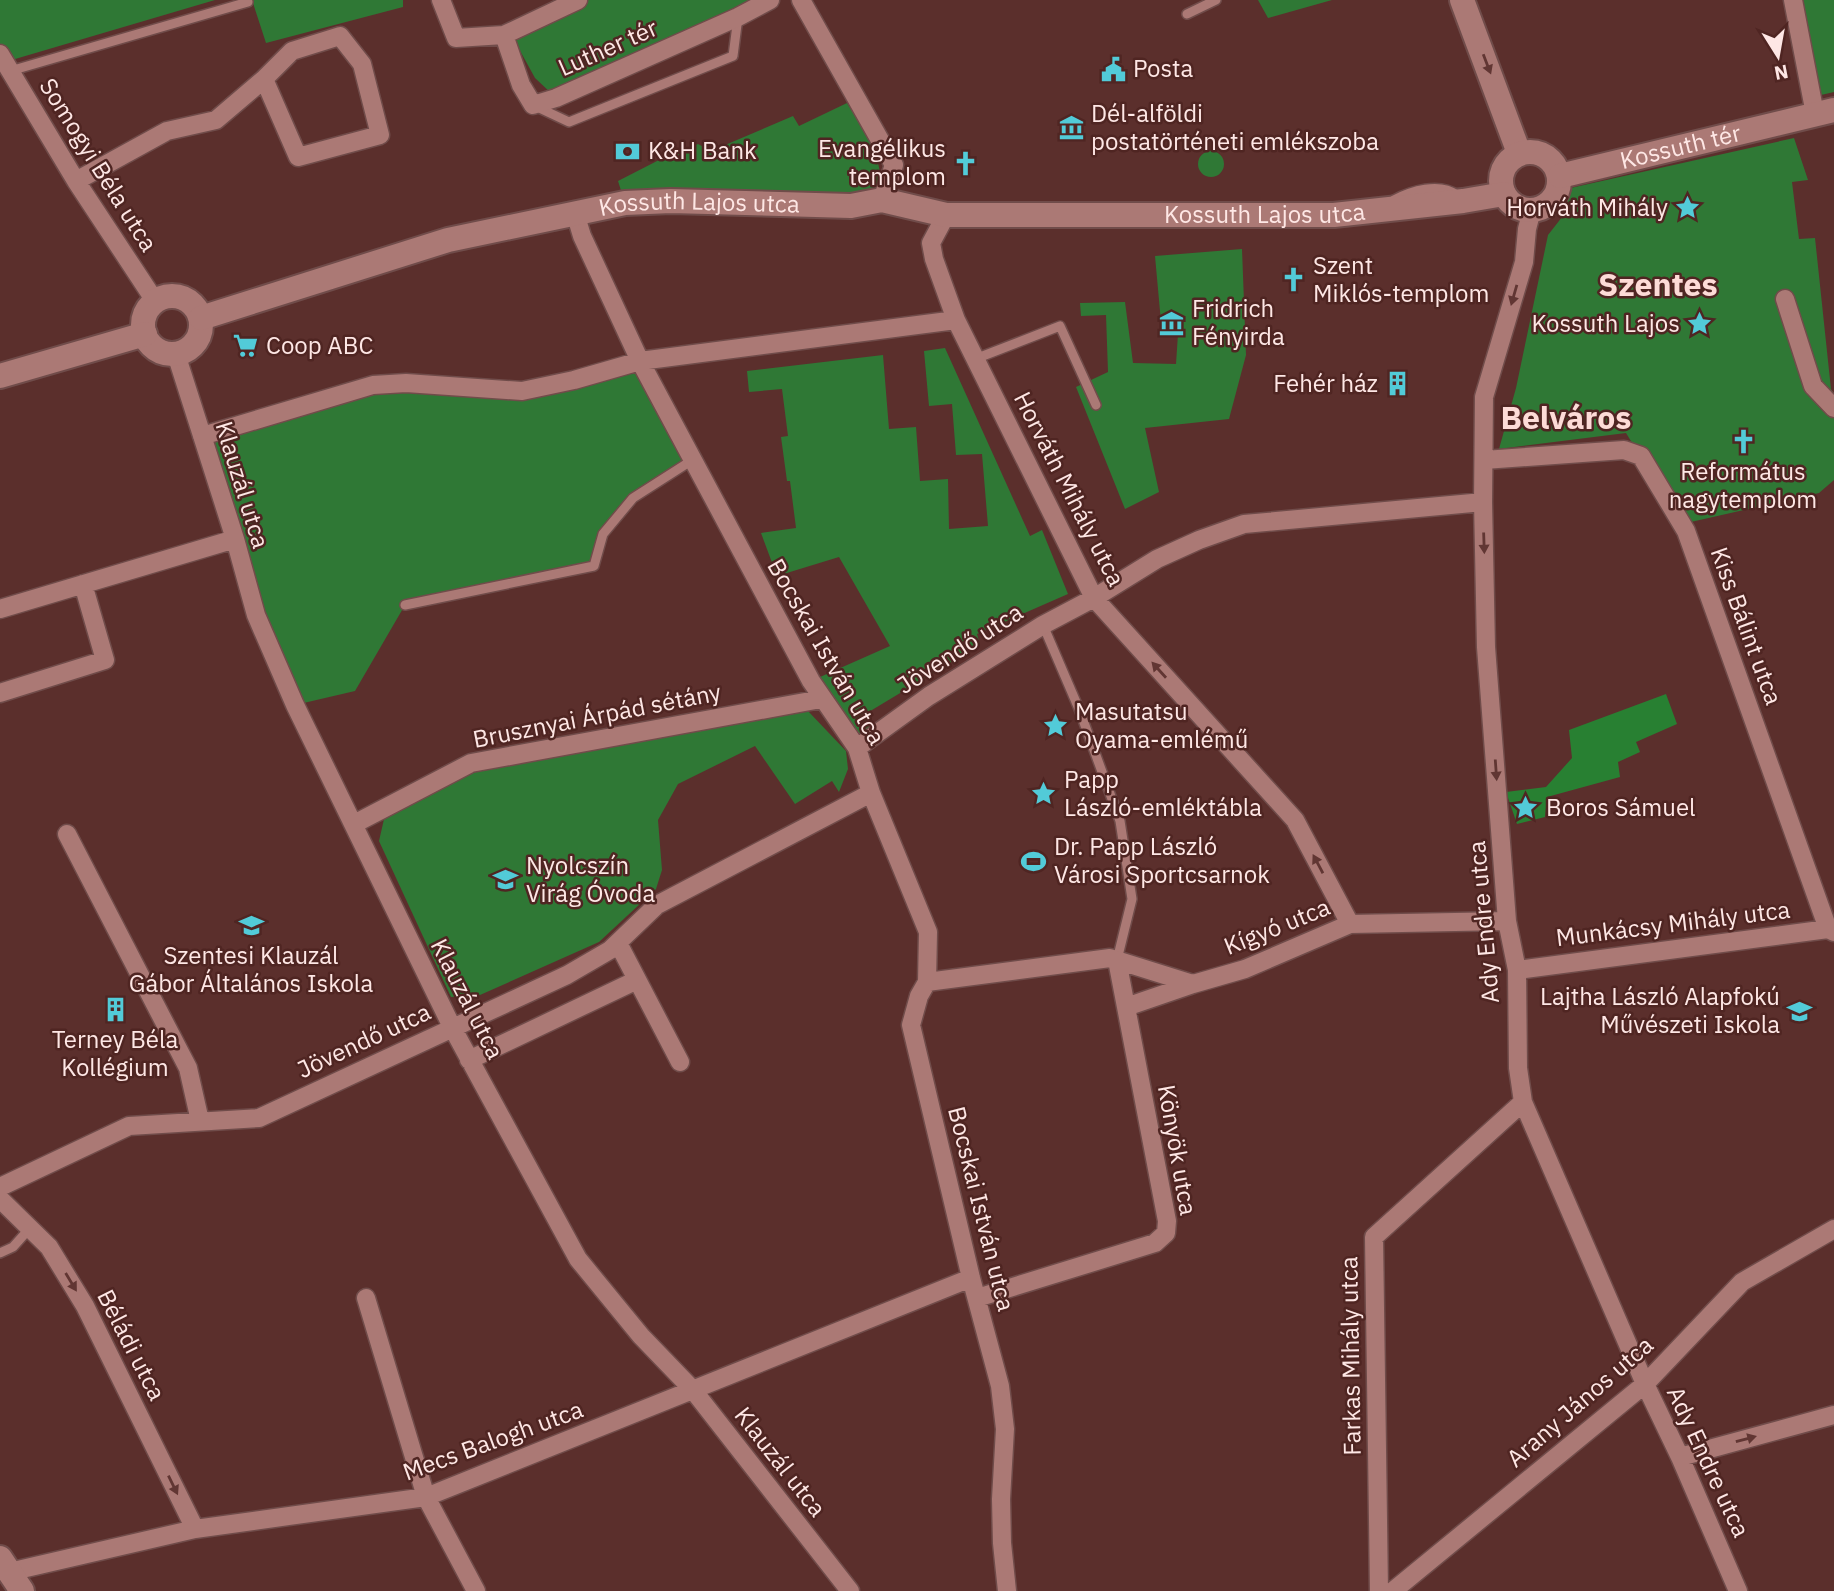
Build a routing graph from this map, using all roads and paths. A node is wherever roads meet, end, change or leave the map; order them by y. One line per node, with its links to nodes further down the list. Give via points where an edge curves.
1 (441, 0): 11 (street, via 456,38)
2 (578, 0): 11 (street)
3 (770, 0): 10 (street, Luther tér)
4 (801, 0): 21 (street, via 894,165)
5 (1216, 0): 9 (lane)
6 (1462, 0): 17 (street, one-way to 17)
7 (1793, 0): 16 (street)
8 (248, 2): 13 (lane)
9 (1187, 14)
10 (738, 17): 15 (street, Luther tér); 15 (lane, via 733,56 569,122)
11 (504, 35): 15 (street, via 520,85)
12 (0, 54): 13 (street, Somogyi Béla utca)
13 (10, 71): 19 (street, Somogyi Béla utca)
14 (264, 79): 14 (street, via 298,157 380,135 362,64 340,36 292,51); 19 (street, via 216,120 167,131)
15 (533, 105)
16 (1817, 114): 18 (street, Kossuth tér)
17 (1520, 153): 18 (street, via 1545,155); 20 (street, via 1505,166)
18 (1560, 176): 22 (street, via 1553,199)
19 (76, 181): 26 (street, Somogyi Béla utca)
20 (1504, 194): 22 (street, via 1516,206); 24 (street, Kossuth Lajos utca, via 1334,215)
21 (882, 200): 23 (street, Kossuth Lajos utca, via 851,206 671,201); 24 (street, Kossuth Lajos utca)
22 (1532, 210): 38 (street, Ady Endre utca, one-way to 38, via 1524,262 1484,397)
23 (575, 213): 27 (street, Kossuth Lajos utca, via 448,240); 32 (street, Bocskai István utca)
24 (946, 215): 28 (street, Horváth Mihály utca, via 931,243)
25 (1785, 299): 35 (street, via 1813,386)
26 (155, 302): 27 (street, via 179,296 194,305); 29 (street, via 144,319)
27 (201, 318): 30 (street, via 202,329 195,343)
28 (956, 320): 31 (street, Horváth Mihály utca); 32 (street)
29 (145, 334): 30 (street, via 158,351); 33 (street)
30 (176, 354): 36 (street, Klauzál utca)
31 (975, 359): 34 (lane, via 1060,326); 42 (street, Horváth Mihály utca)
32 (640, 362): 36 (street, via 522,391 373,384); 37 (street, Bocskai István utca)
33 (0, 376)
34 (1096, 405)
35 (1834, 408)
36 (202, 436): 40 (street, Klauzál utca)
37 (694, 459): 43 (lane, via 633,498 603,534 594,565); 47 (street, Bocskai István utca)
38 (1484, 460): 39 (street, Ady Endre utca); 54 (street, Kiss Bálint utca, via 1624,450 1641,456 1686,531)
39 (1483, 502): 42 (street, Jövendő utca, via 1244,524 1157,559); 52 (street, Ady Endre utca, one-way to 52, via 1486,647)
40 (235, 539): 41 (street); 50 (street, Klauzál utca, via 256,615)
41 (83, 584): 44 (street); 46 (street, via 105,660)
42 (1094, 598): 45 (street, Jövendő utca); 53 (street, Horváth Mihály utca, one-way to 42, via 1294,820)
43 (405, 605)
44 (0, 609)
45 (1043, 625): 48 (street, Jövendő utca, via 929,696); 56 (lane, via 1121,821 1132,899)
46 (0, 693)
47 (821, 699): 48 (street, Bocskai István utca); 50 (street, Brusznyai Árpád sétány, via 471,763)
48 (857, 748): 49 (street, Bocskai István utca)
49 (871, 793): 55 (street, Jövendő utca, via 657,905); 59 (street, Bocskai István utca, via 928,932)
50 (354, 824): 62 (street, Klauzál utca)
51 (67, 834): 66 (street, via 188,1068)
52 (1507, 921): 53 (street, Kígyó utca); 57 (street, Ady Endre utca)
53 (1350, 924): 60 (street, Kígyó utca, via 1245,969)
54 (1831, 930): 57 (street, Munkácsy Mihály utca)
55 (618, 943): 58 (street); 62 (street, Jövendő utca, via 567,975)
56 (1117, 960): 59 (street); 60 (street); 61 (street, Könyök utca)
57 (1517, 970): 65 (street, Ady Endre utca)
58 (637, 980): 63 (street); 64 (street)
59 (927, 982): 72 (street, Bocskai István utca, via 911,1025)
60 (1193, 984): 61 (street, Kígyó utca)
61 (1126, 1007): 74 (street, Könyök utca, via 1167,1233 1155,1243)
62 (452, 1027): 63 (street, Klauzál utca); 66 (street, Jövendő utca, via 259,1118)
63 (469, 1060): 76 (street, Klauzál utca, via 578,1259)
64 (680, 1062)
65 (1523, 1102): 75 (street, Ady Endre utca); 85 (street, Farkas Mihály utca, via 1374,1237)
66 (200, 1121): 67 (street, Jövendő utca, via 129,1126)
67 (0, 1187)
68 (0, 1199): 69 (street, Béládi utca)
69 (30, 1228): 71 (lane, via 13,1247); 80 (street, Béládi utca, one-way to 80, via 49,1247 85,1306)
70 (1834, 1229): 75 (street, Arany János utca, via 1742,1282)
71 (0, 1253)
72 (971, 1278): 74 (street, Bocskai István utca); 76 (street, Mecs Balogh utca)
73 (366, 1298): 79 (street)
74 (977, 1298): 84 (street, Bocskai István utca, via 1000,1386)
75 (1645, 1384): 78 (street, Ady Endre utca); 86 (street, Arany János utca)
76 (692, 1390): 79 (street, Mecs Balogh utca); 83 (street, Klauzál utca)
77 (1834, 1415): 78 (street, one-way to 77)
78 (1680, 1457): 87 (street, Ady Endre utca)
79 (426, 1497): 80 (street, Mecs Balogh utca); 82 (street)
80 (195, 1529): 81 (street, Mecs Balogh utca)
81 (10, 1574)
82 (476, 1591)
83 (850, 1591)
84 (1007, 1591)
85 (1379, 1591)
86 (1393, 1591)
87 (1738, 1591)

